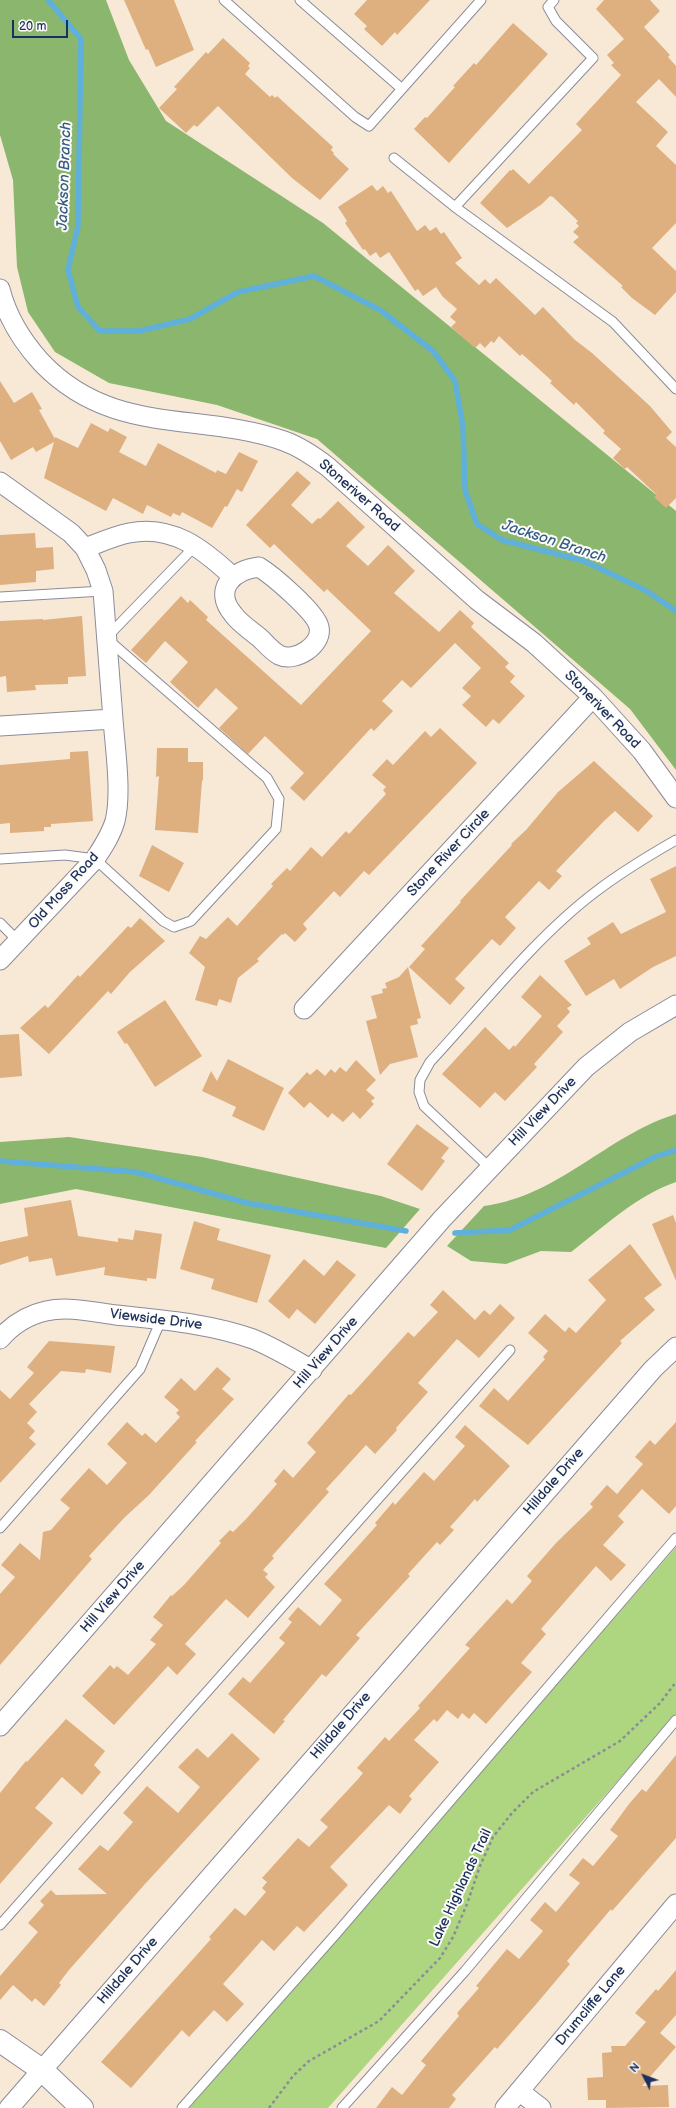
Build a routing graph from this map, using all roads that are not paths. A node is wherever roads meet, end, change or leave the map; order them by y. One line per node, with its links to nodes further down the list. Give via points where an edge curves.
1 (224, 0): 5 (lane, via 355,117 370,126)
2 (300, 0): 5 (lane)
3 (481, 0): 5 (lane)
4 (554, 0): 7 (lane, via 548,7 556,21 593,58)
5 (402, 89)
6 (394, 158): 7 (lane)
7 (455, 207): 9 (lane, via 613,322)
8 (0, 289): 17 (street, Stoneriver Road, via 15,327 32,351 51,372 78,392 107,406 137,416 245,431 286,441 307,451 476,600 534,643)
9 (676, 389)
10 (0, 482): 12 (street, Old Moss Road, via 53,519)
11 (196, 545): 12 (street, via 177,536 153,531 129,533); 13 (street); 16 (lane)
12 (85, 548): 14 (street, Old Moss Road)
13 (232, 576): 13 (street, via 246,568 259,568 268,573 314,616 319,628 317,638 302,655 290,658 279,654 233,614 226,602 225,589)
14 (103, 591): 15 (lane); 16 (street, Old Moss Road)
15 (0, 597)
16 (106, 638): 18 (street, Old Moss Road); 23 (lane, via 267,778 279,799 276,829 191,920 174,927 163,921)
17 (593, 697): 20 (street, Stoneriver Road, via 642,751); 28 (street, Stone River Circle)
18 (113, 719): 19 (street); 23 (street, Old Moss Road, via 116,814 107,840)
19 (0, 726)
20 (676, 798)
21 (676, 840): 29 (lane, via 636,863 593,893 540,942 430,1062 420,1080 419,1092 424,1106)
22 (0, 859): 23 (lane, via 65,855)
23 (95, 859): 25 (street, Old Moss Road)
24 (0, 923): 25 (lane)
25 (18, 941): 26 (street, Old Moss Road)
26 (0, 960)
27 (676, 1005): 29 (street, Hill View Drive, via 630,1032 586,1067)
28 (304, 1009)
29 (489, 1167): 34 (street, Hill View Drive)
30 (161, 1320): 31 (street, Viewside Drive, via 74,1310 46,1311 23,1320); 34 (street, Viewside Drive, via 194,1323 246,1337); 35 (lane, via 140,1369)
31 (0, 1339)
32 (676, 1347): 42 (street, Hilldale Drive, via 648,1375)
33 (510, 1350): 40 (lane)
34 (312, 1370): 38 (street, Hill View Drive)
35 (0, 1528)
36 (676, 1538): 46 (lane, via 335,1935)
37 (676, 1720): 47 (lane, via 465,1971)
38 (0, 1726)
39 (676, 1904): 43 (street, Drumcliffe Lane)
40 (0, 1925)
41 (0, 2041): 42 (street)
42 (42, 2070): 44 (street, Hilldale Drive); 45 (street)
43 (519, 2091): 48 (street, Drumcliffe Lane); 49 (street)
44 (9, 2108)
45 (82, 2108)
46 (182, 2108)
47 (342, 2108)
48 (505, 2108)
49 (541, 2108)

